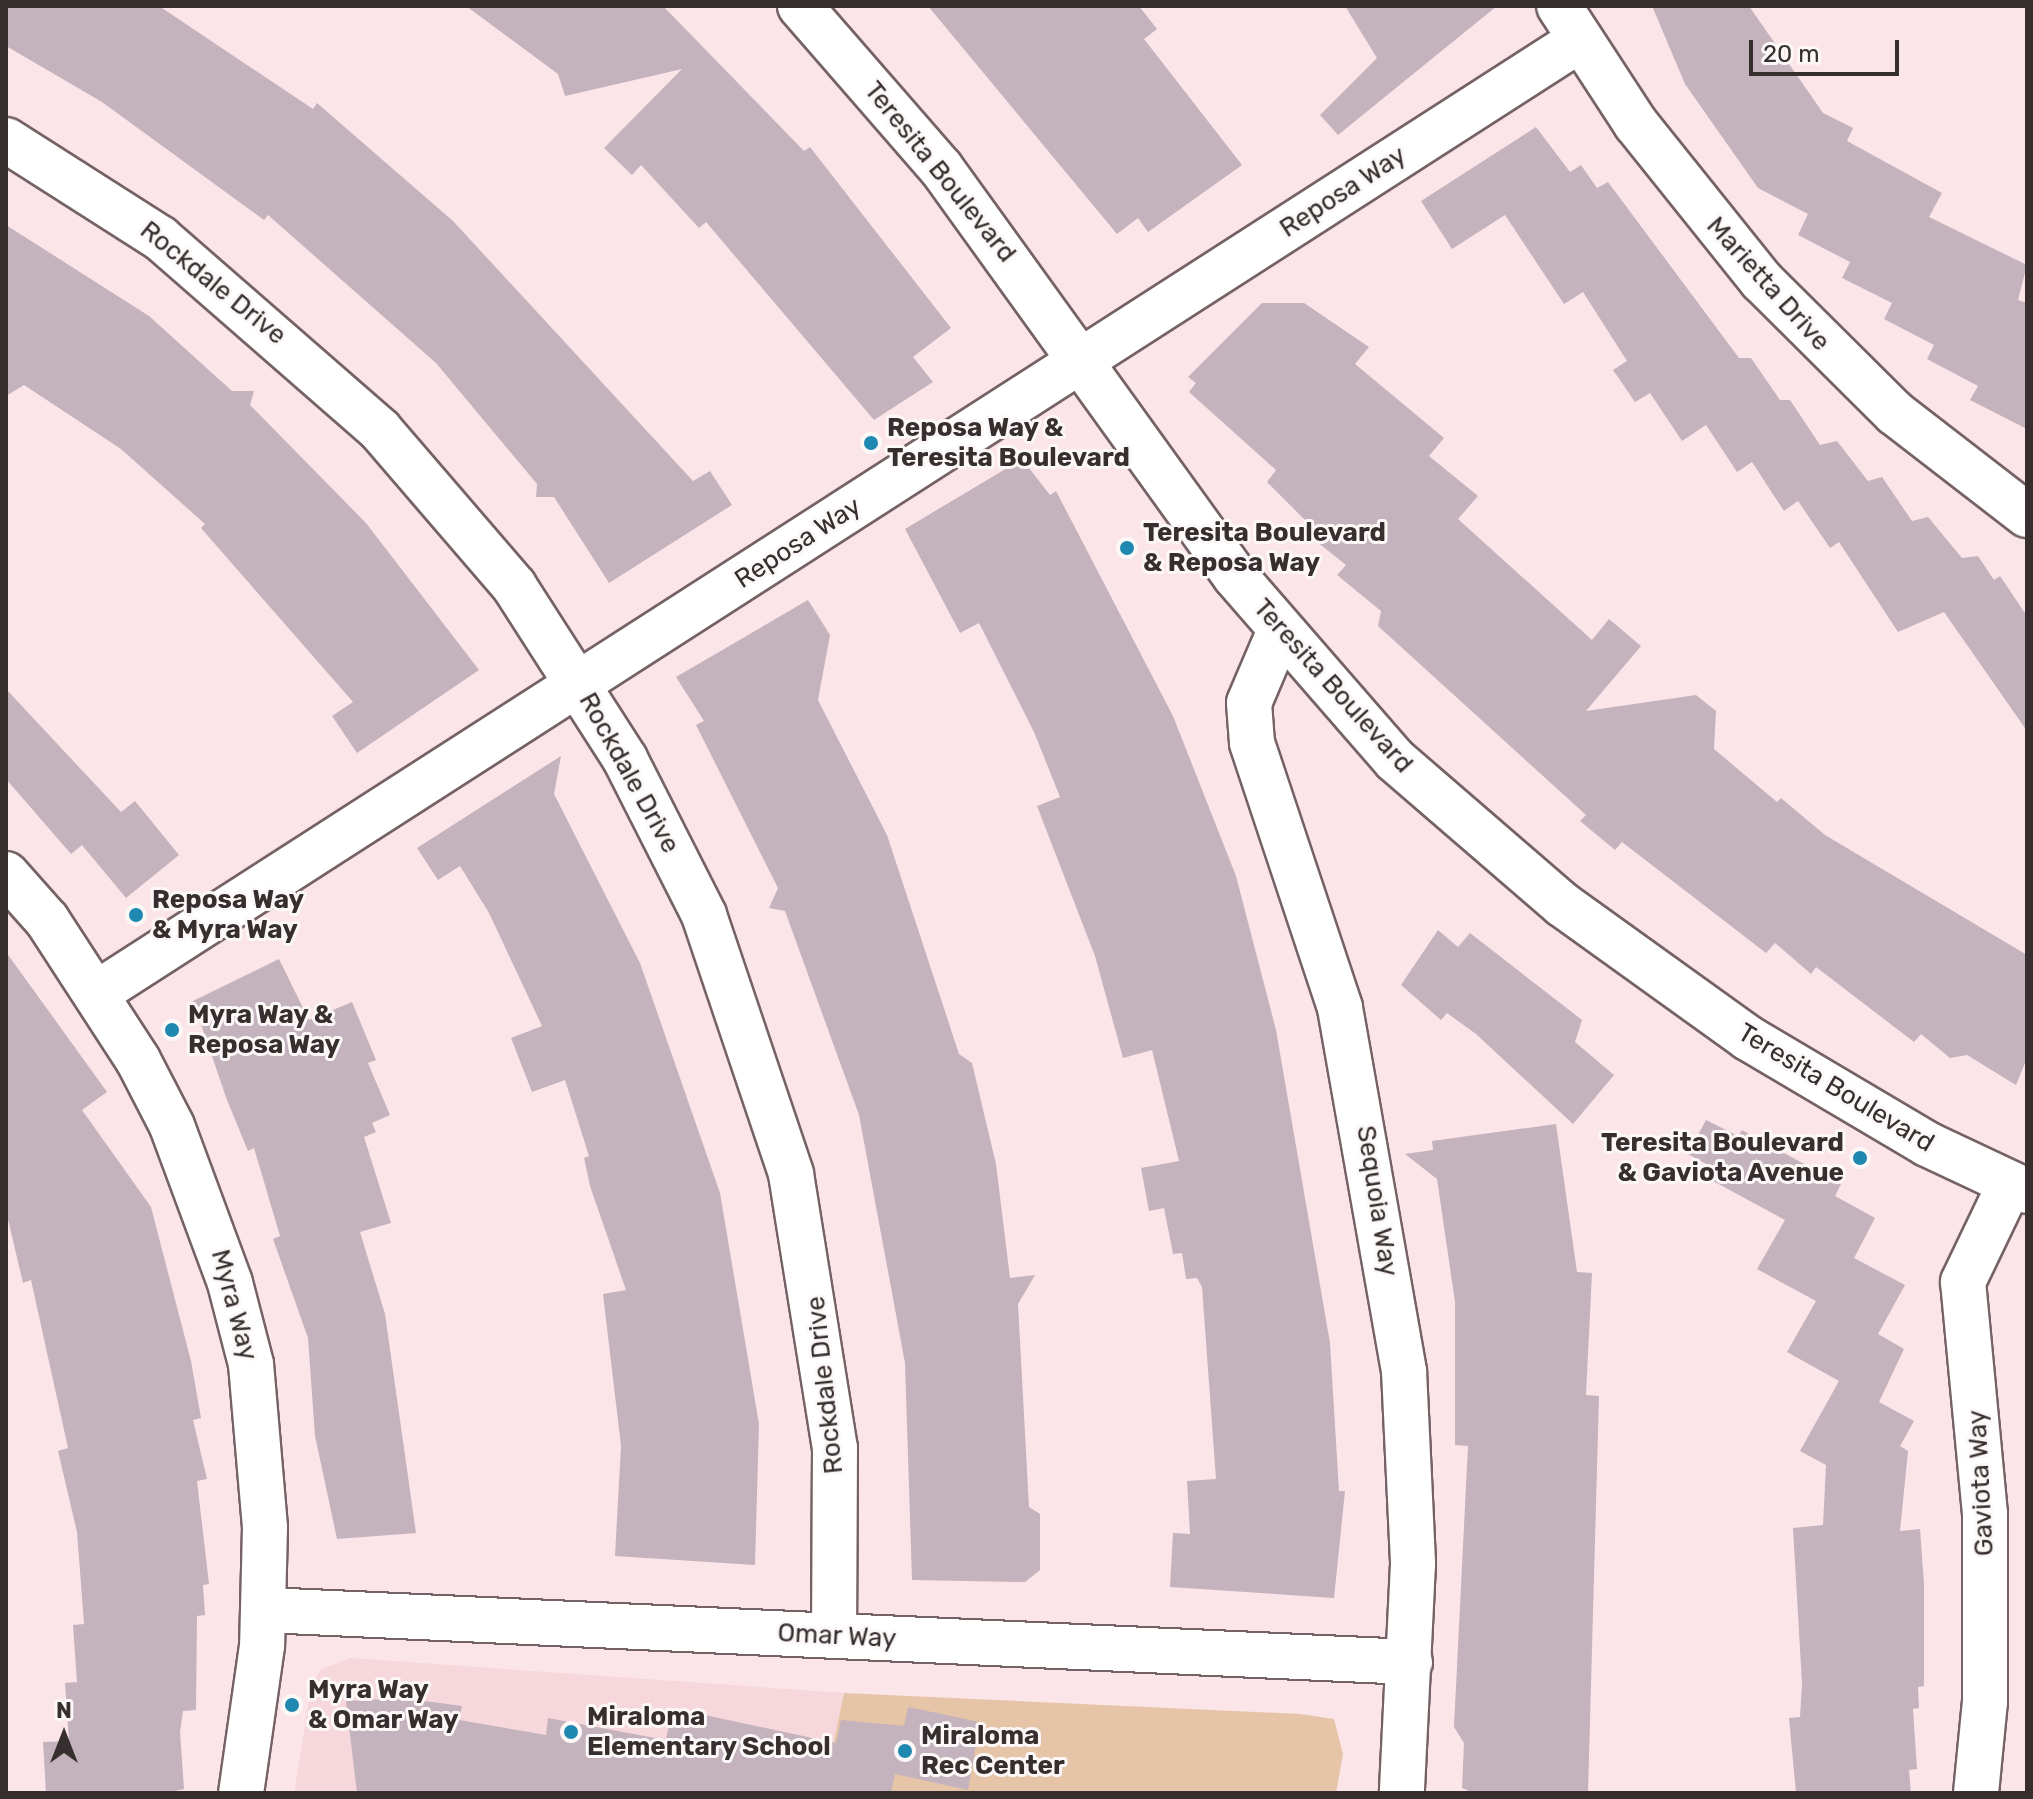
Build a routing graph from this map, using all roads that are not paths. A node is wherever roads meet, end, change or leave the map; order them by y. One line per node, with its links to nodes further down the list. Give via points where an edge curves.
1 (800, 6): 4 (street, Teresita Boulevard, via 941,168)
2 (1570, 23): 4 (street, Reposa Way); 5 (street, Marietta Drive, via 1699,208 1822,346 1919,434)
3 (6, 140): 7 (street, Rockdale Drive, via 160,238 312,364 449,507)
4 (1080, 362): 6 (street, Teresita Boulevard, via 1162,483); 7 (street, Reposa Way)
5 (2027, 515)
6 (1280, 630): 10 (street, Teresita Boulevard, via 1395,760 1563,905 1748,1038); 13 (street, Sequoia Way, via 1249,703 1252,743 1340,1008 1378,1195 1411,1468)
7 (580, 683): 9 (street, Reposa Way); 12 (street, Rockdale Drive, via 704,915 791,1174 835,1448)
8 (6, 874): 9 (street, Myra Way)
9 (97, 993): 11 (street, Myra Way, via 172,1126 230,1283 261,1441)
10 (2018, 1188): 16 (street, Gaviota Way, via 1963,1282 1985,1514 1985,1702)
11 (265, 1610): 12 (street, Omar Way); 14 (street, Myra Way)
12 (834, 1636): 13 (street, Omar Way)
13 (1410, 1662): 15 (street, Sequoia Way)
14 (241, 1793)
15 (1402, 1793)
16 (1976, 1793)

